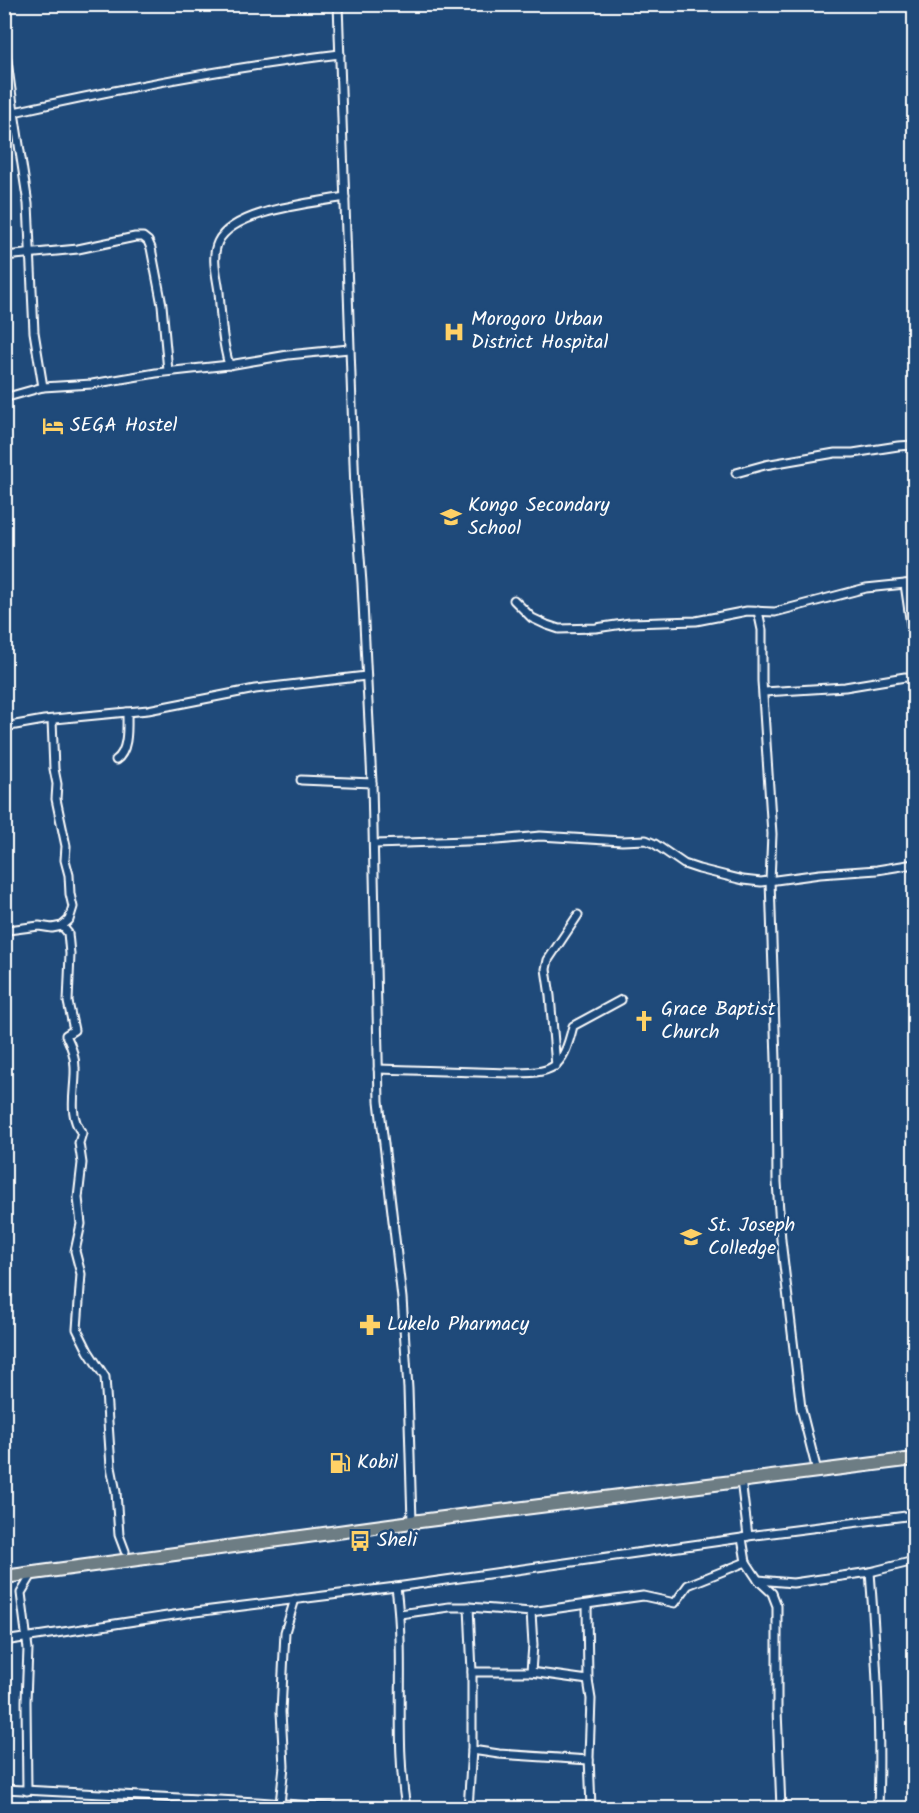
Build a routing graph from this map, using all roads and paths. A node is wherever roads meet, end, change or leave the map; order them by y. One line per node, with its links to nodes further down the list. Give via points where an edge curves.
1 (338, 4): 3 (street)
2 (4, 39): 4 (street)
3 (340, 54): 4 (street, via 153,83); 5 (street)
4 (14, 112): 6 (street)
5 (345, 197): 8 (street); 9 (street, via 272,210 230,227 219,241 216,271)
6 (32, 254): 7 (street); 10 (street, via 135,237 148,241 162,305); 11 (street, via 34,332)
7 (4, 256)
8 (349, 349): 9 (street); 20 (street)
9 (229, 365): 10 (street)
10 (168, 371): 11 (street, via 92,384)
11 (43, 387): 12 (street)
12 (4, 398)
13 (915, 445): 14 (street, via 835,453)
14 (736, 473)
15 (915, 583): 16 (street)
16 (905, 584): 18 (street, via 866,588 775,612); 19 (street)
17 (514, 600): 18 (street, via 532,618 559,629 696,621)
18 (758, 611): 22 (street)
19 (915, 646)
20 (366, 676): 23 (street, via 255,689); 28 (street)
21 (915, 678): 22 (street)
22 (764, 692): 31 (street, via 772,834)
23 (128, 712): 24 (street); 26 (street, via 126,740)
24 (52, 720): 25 (street); 33 (street, via 56,799 73,907 69,920)
25 (4, 727)
26 (116, 760)
27 (301, 780): 28 (street)
28 (372, 783): 29 (street)
29 (374, 844): 31 (street, via 540,836 646,840 699,869 743,880); 37 (street)
30 (915, 864): 31 (street)
31 (770, 881): 39 (street, via 781,1240 801,1408)
32 (578, 915): 36 (street, via 546,969)
33 (62, 926): 34 (street); 44 (street, via 68,933 68,1002 74,1030 66,1035 75,1068 73,1106 82,1133 78,1198 81,1224 75,1251 81,1274 77,1329 105,1377 111,1467 119,1535)
34 (4, 929)
35 (621, 1000): 36 (street, via 573,1026 564,1057)
36 (556, 1066): 37 (street, via 525,1073)
37 (378, 1070): 42 (street, via 402,1299)
38 (915, 1459): 39 (highway)
39 (817, 1471): 40 (highway)
40 (741, 1480): 42 (highway); 43 (street)
41 (915, 1515): 43 (street)
42 (412, 1522): 48 (highway)
43 (745, 1537): 46 (street); 51 (street)
44 (125, 1551)
45 (915, 1561): 47 (street)
46 (746, 1562): 50 (street); 53 (street, via 688,1584 675,1603 642,1596)
47 (870, 1572): 50 (street, via 793,1583); 76 (street, via 879,1716)
48 (33, 1573): 49 (highway); 57 (street, via 21,1593)
49 (4, 1577)
50 (758, 1580): 75 (street, via 772,1593 777,1606)
51 (396, 1587): 52 (street); 56 (street)
52 (295, 1599): 57 (street); 67 (street, via 285,1632)
53 (587, 1605): 55 (street); 61 (street)
54 (470, 1607): 55 (street); 56 (street); 59 (street)
55 (531, 1612): 60 (street)
56 (400, 1614): 72 (street, via 400,1746)
57 (27, 1638): 58 (street); 65 (street)
58 (4, 1641)
59 (472, 1672): 60 (street); 62 (street)
60 (531, 1672): 61 (street)
61 (588, 1680): 63 (street)
62 (472, 1750): 63 (street); 73 (street)
63 (589, 1760): 74 (street)
64 (4, 1789): 65 (street)
65 (27, 1791): 66 (street)
66 (201, 1800): 68 (street); 70 (street)
67 (280, 1804): 68 (street); 69 (street)
68 (257, 1805)
69 (320, 1808): 71 (street)
70 (204, 1809)
71 (341, 1809)
72 (406, 1809)
73 (468, 1809)
74 (591, 1809)
75 (781, 1809)
76 (878, 1809)

